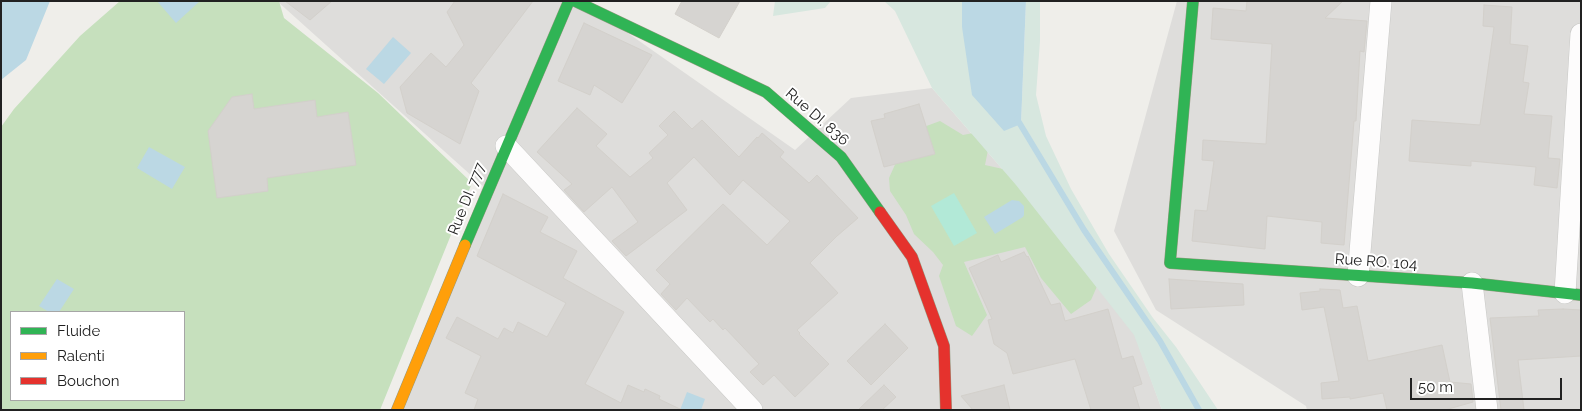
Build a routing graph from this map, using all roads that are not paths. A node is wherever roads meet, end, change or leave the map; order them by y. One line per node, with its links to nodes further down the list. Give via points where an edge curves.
1 (569, 1): 6 (street, Rue DI. 777)
2 (575, 1): 12 (street, Rue DI. 836, via 766,92 841,157 912,256 944,346)
3 (1193, 1): 7 (street, Rue RO. 104, via 1170,263)
4 (1381, 1): 7 (street)
5 (1581, 34): 9 (street)
6 (506, 146): 10 (street, Rue DI. 777); 11 (street)
7 (1358, 276): 8 (street, Rue RO. 104)
8 (1472, 283): 9 (street, Rue RO. 104); 13 (street)
9 (1573, 294)
10 (397, 410)
11 (752, 410)
12 (946, 410)
13 (1487, 410)

